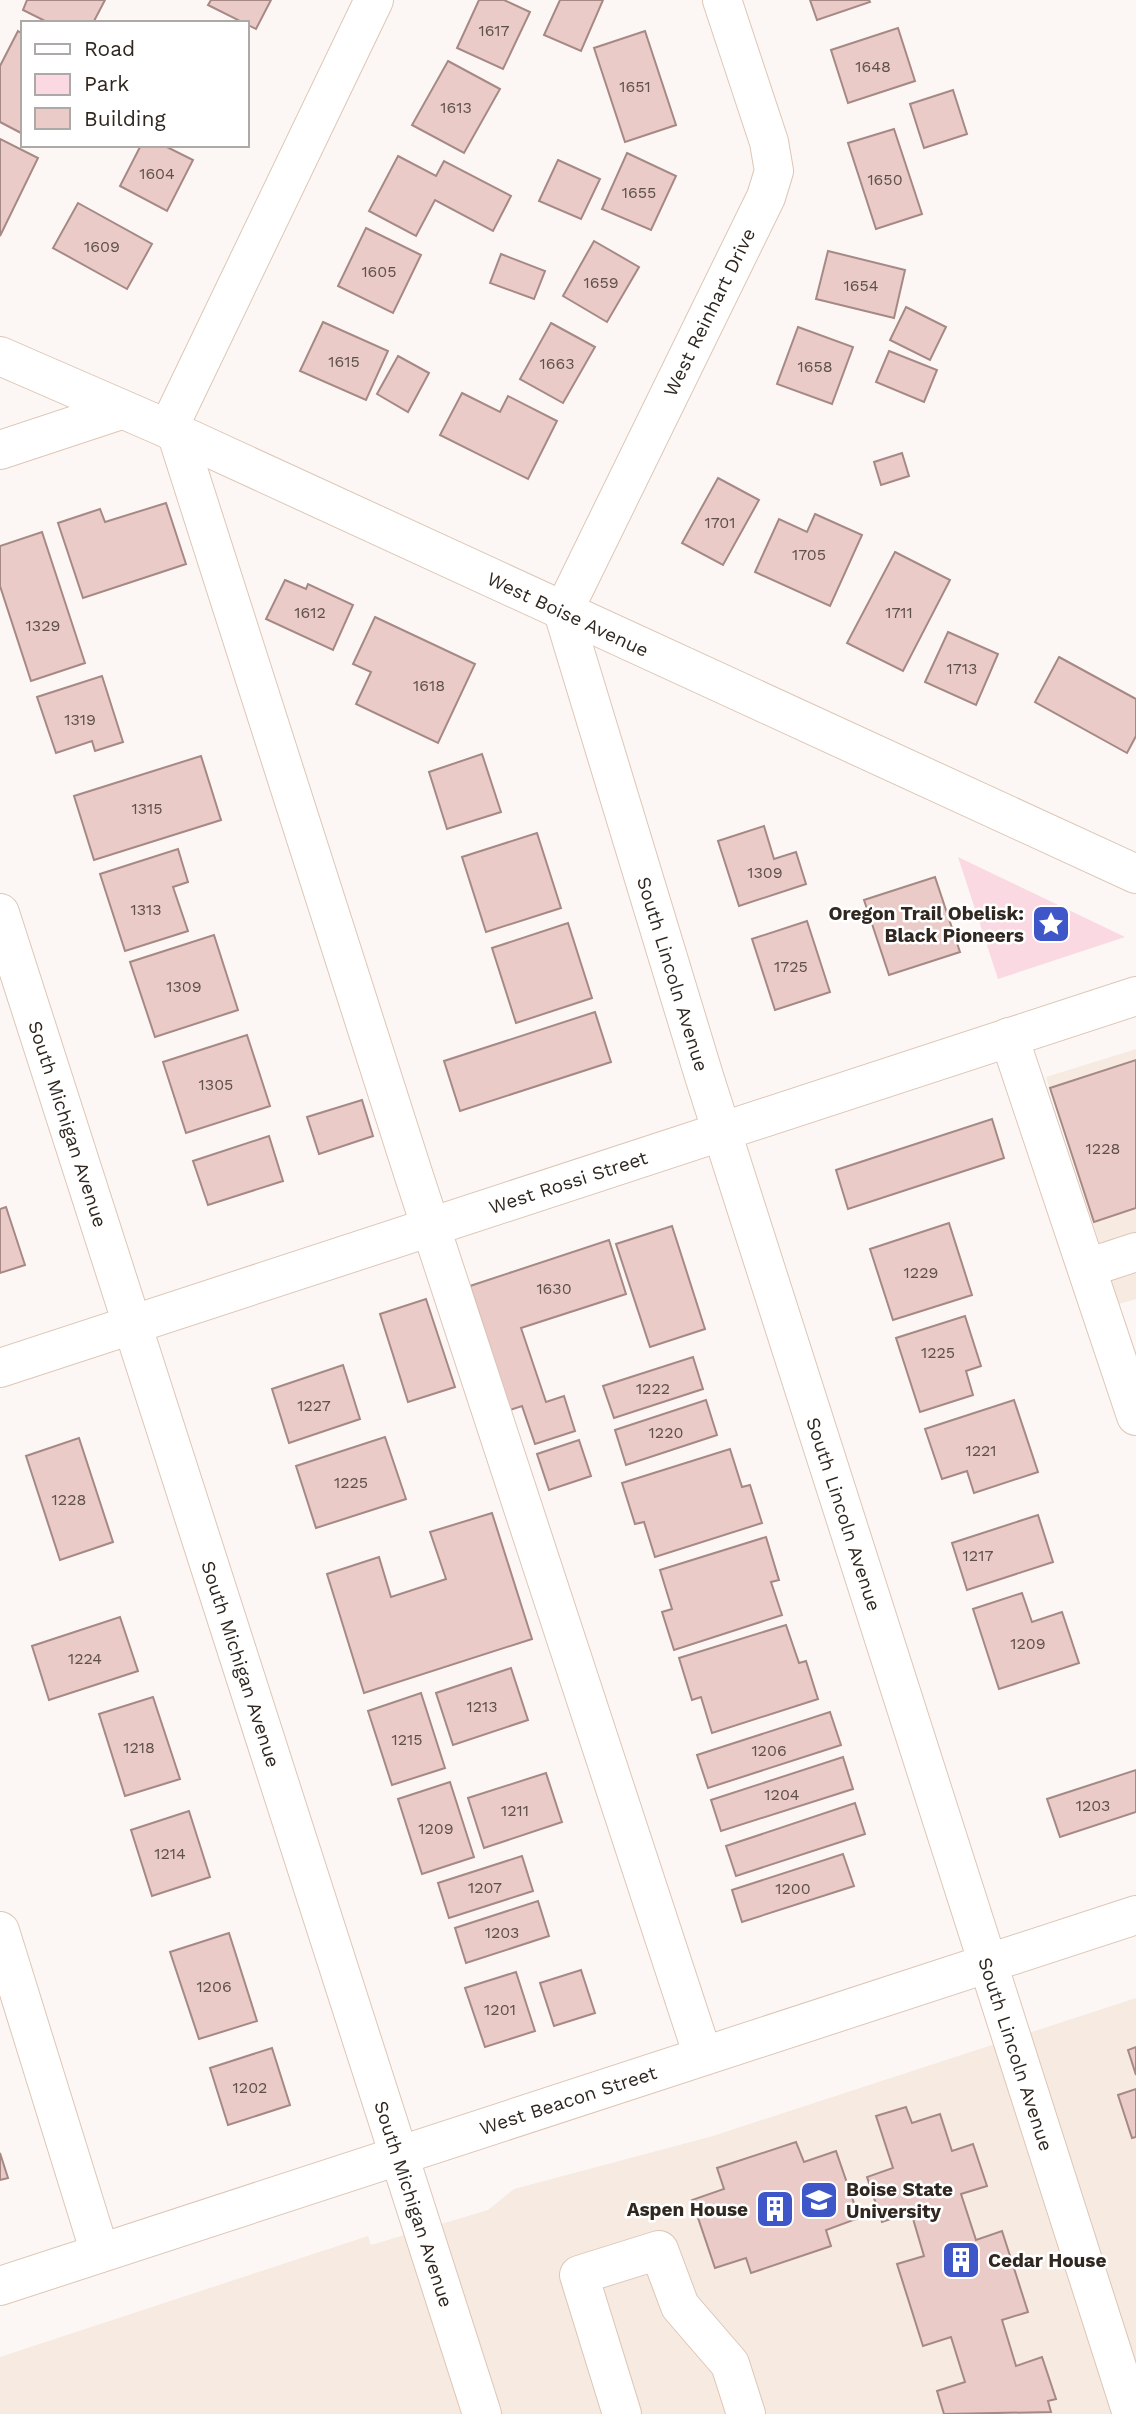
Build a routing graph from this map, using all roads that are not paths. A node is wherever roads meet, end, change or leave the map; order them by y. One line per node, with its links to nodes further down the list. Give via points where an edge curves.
1 (374, 0): 5 (street)
2 (723, 0): 7 (street, West Reinhart Drive, via 774,171 766,197)
3 (0, 356): 4 (street, West Boise Avenue)
4 (121, 410): 5 (street, West Boise Avenue); 6 (street)
5 (172, 430): 7 (street, West Boise Avenue); 13 (street)
6 (0, 450)
7 (563, 612): 8 (street, West Boise Avenue); 12 (street, South Lincoln Avenue)
8 (1136, 874)
9 (0, 913): 16 (street, South Michigan Avenue)
10 (1136, 996): 11 (street, West Rossi Street)
11 (1009, 1037): 12 (street, West Rossi Street); 15 (street)
12 (722, 1132): 13 (street, West Rossi Street); 21 (street, South Lincoln Avenue)
13 (431, 1227): 16 (street, West Rossi Street); 22 (street)
14 (1136, 1252): 15 (street)
15 (1087, 1268): 18 (street)
16 (133, 1324): 17 (street, West Rossi Street); 23 (street, South Michigan Avenue)
17 (0, 1368)
18 (1136, 1416)
19 (1136, 1915): 21 (street, West Beacon Street)
20 (0, 1931): 24 (street)
21 (987, 1964): 22 (street, West Beacon Street); 29 (street, South Lincoln Avenue)
22 (703, 2056): 23 (street, West Beacon Street)
23 (398, 2156): 24 (street, West Beacon Street); 26 (street, South Michigan Avenue)
24 (100, 2253): 25 (street, West Beacon Street)
25 (0, 2286)
26 (482, 2414)
27 (622, 2414): 28 (street, via 579,2275 659,2249 680,2306 730,2364)
28 (746, 2414)
29 (1132, 2414)

